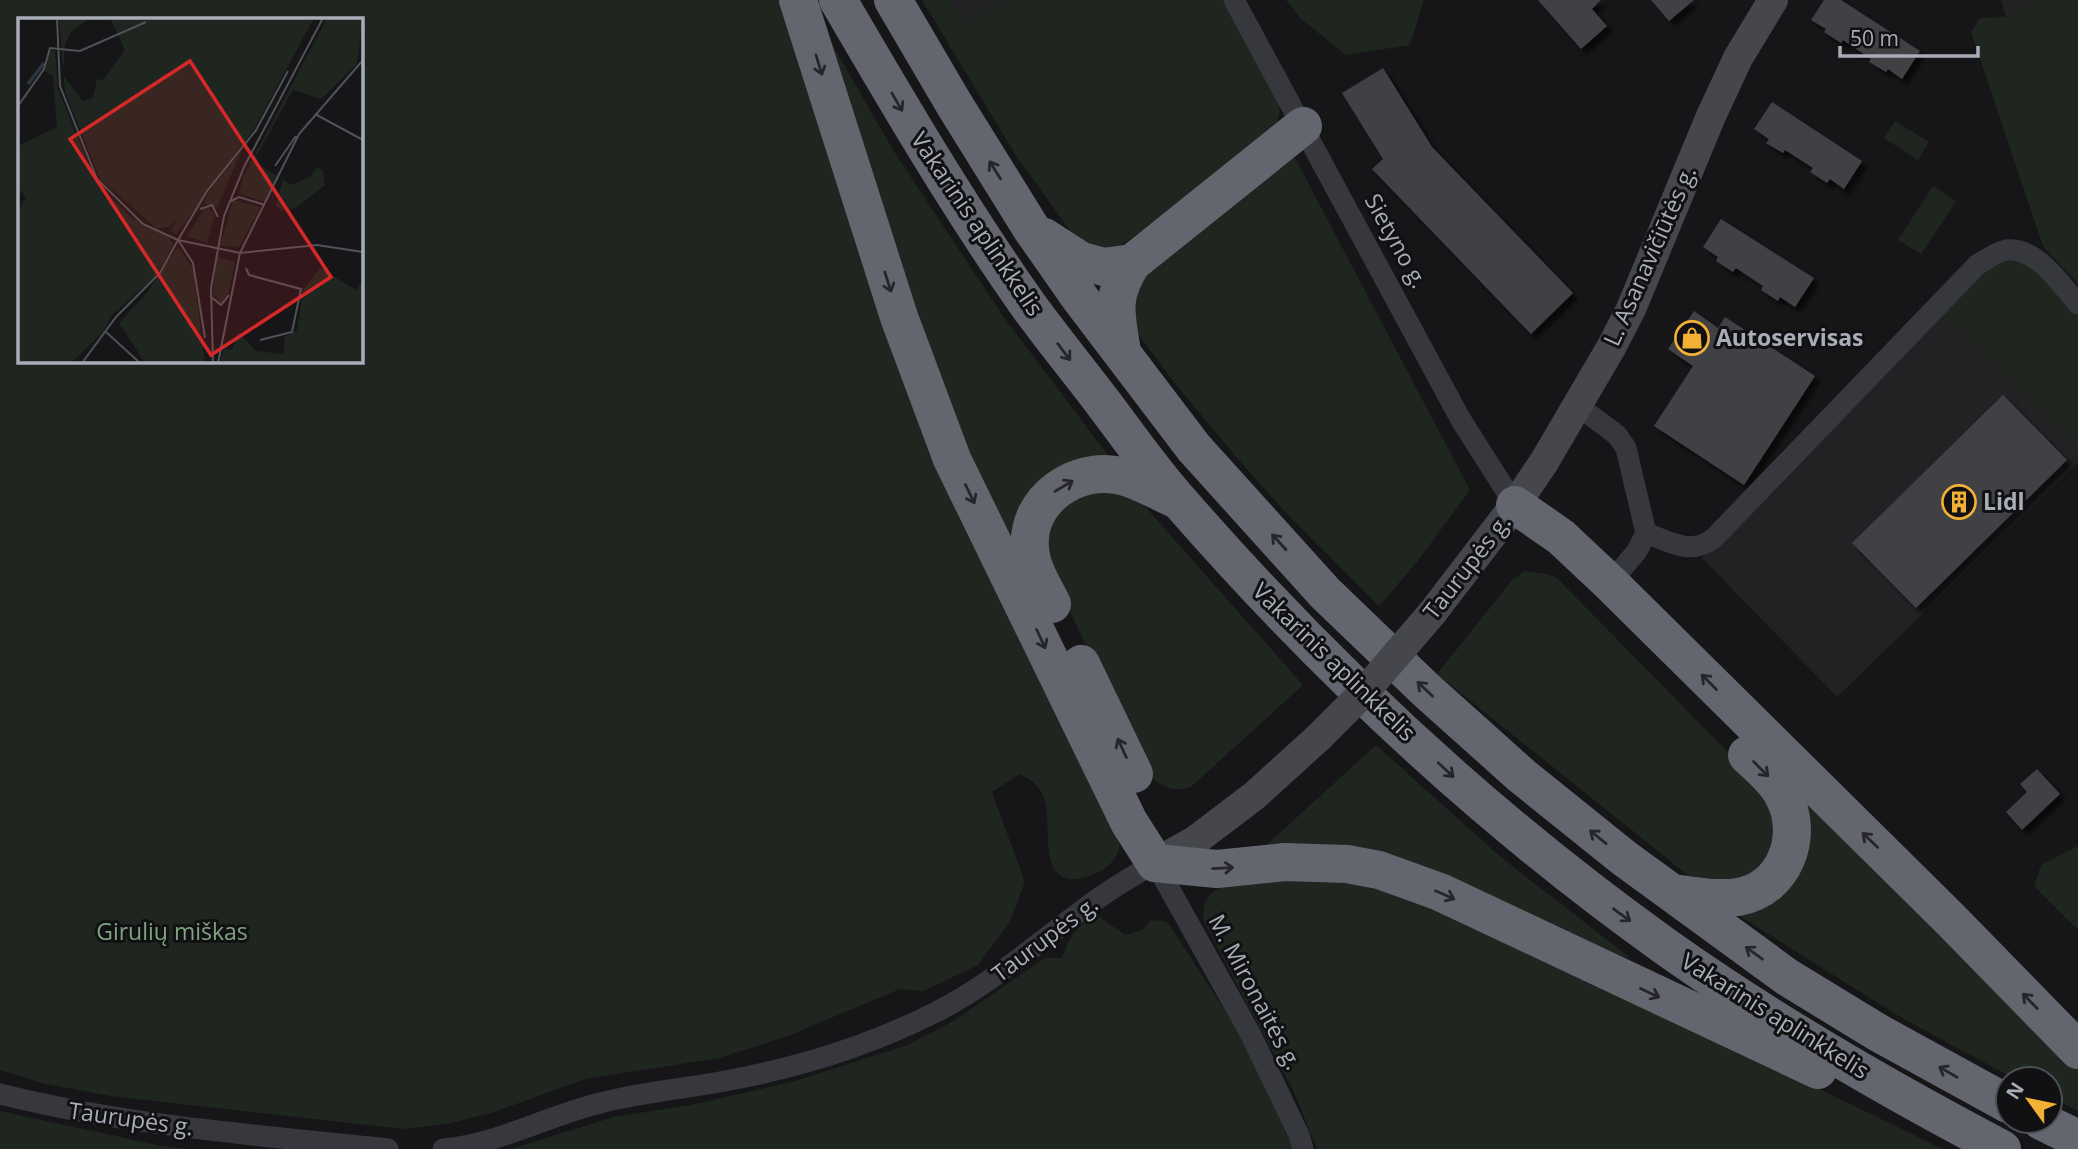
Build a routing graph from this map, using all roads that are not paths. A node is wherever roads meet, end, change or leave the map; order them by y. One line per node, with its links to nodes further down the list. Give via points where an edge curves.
1 (799, 0): 16 (highway, one-way to 16, via 899,317 953,459 1123,811)
2 (838, 0): 12 (highway, Vakarinis aplinkkelis, one-way to 12, via 913,130 1028,304)
3 (893, 0): 7 (highway, Vakarinis aplinkkelis, one-way to 3)
4 (1234, 0): 6 (street, Sietyno g.)
5 (1773, 0): 11 (main road, L. Asanavičiūtės g., via 1738,58 1711,116 1631,309)
6 (1303, 126): 8 (highway); 13 (street, Sietyno g., via 1461,420)
7 (1031, 228): 8 (highway, via 1081,261 1104,267); 10 (highway, Vakarinis aplinkkelis)
8 (1132, 263): 10 (highway, via 1116,296)
9 (2078, 304): 14 (street, via 2037,260 2008,250 1994,254 1977,265 1714,538 1693,548)
10 (1123, 356): 17 (highway, Vakarinis aplinkkelis, one-way to 10, via 1522,776 1325,593 1194,448)
11 (1577, 405): 13 (main road, L. Asanavičiūtės g.); 14 (street, via 1617,435 1626,448)
12 (1178, 500): 16 (highway, one-way to 12, via 1151,810 1033,565 1030,531 1047,499 1065,484 1094,474 1124,476); 21 (highway, Vakarinis aplinkkelis, one-way to 21, via 1342,674 1492,813 1669,950 1827,1053)
13 (1515, 505): 15 (highway, via 1561,537); 16 (main road, Taurupės g., bridge, via 1374,681 1319,737 1215,826); 17 (highway, one-way to 17, via 1547,556 1775,783 1789,807 1791,847 1778,874 1766,885 1739,897 1711,899)
14 (1646, 533): 15 (street)
15 (1610, 583): 18 (highway, one-way to 15)
16 (1155, 863): 21 (highway, one-way to 21, via 1217,869 1319,861 1378,870 1440,892 1840,1081); 23 (street, Taurupės g., via 1096,900 967,995 891,1032 777,1069 602,1102 485,1142); 24 (street, M. Mironaitės g., via 1251,1035)
17 (1672, 893): 20 (highway, Vakarinis aplinkkelis, one-way to 17, via 1787,976)
18 (2078, 1050)
19 (0, 1094): 22 (street, Taurupės g., via 121,1119)
20 (1994, 1096)
21 (1936, 1114): 25 (highway, Vakarinis aplinkkelis)
22 (388, 1149)
23 (443, 1149)
24 (1303, 1149)
25 (2002, 1149)

